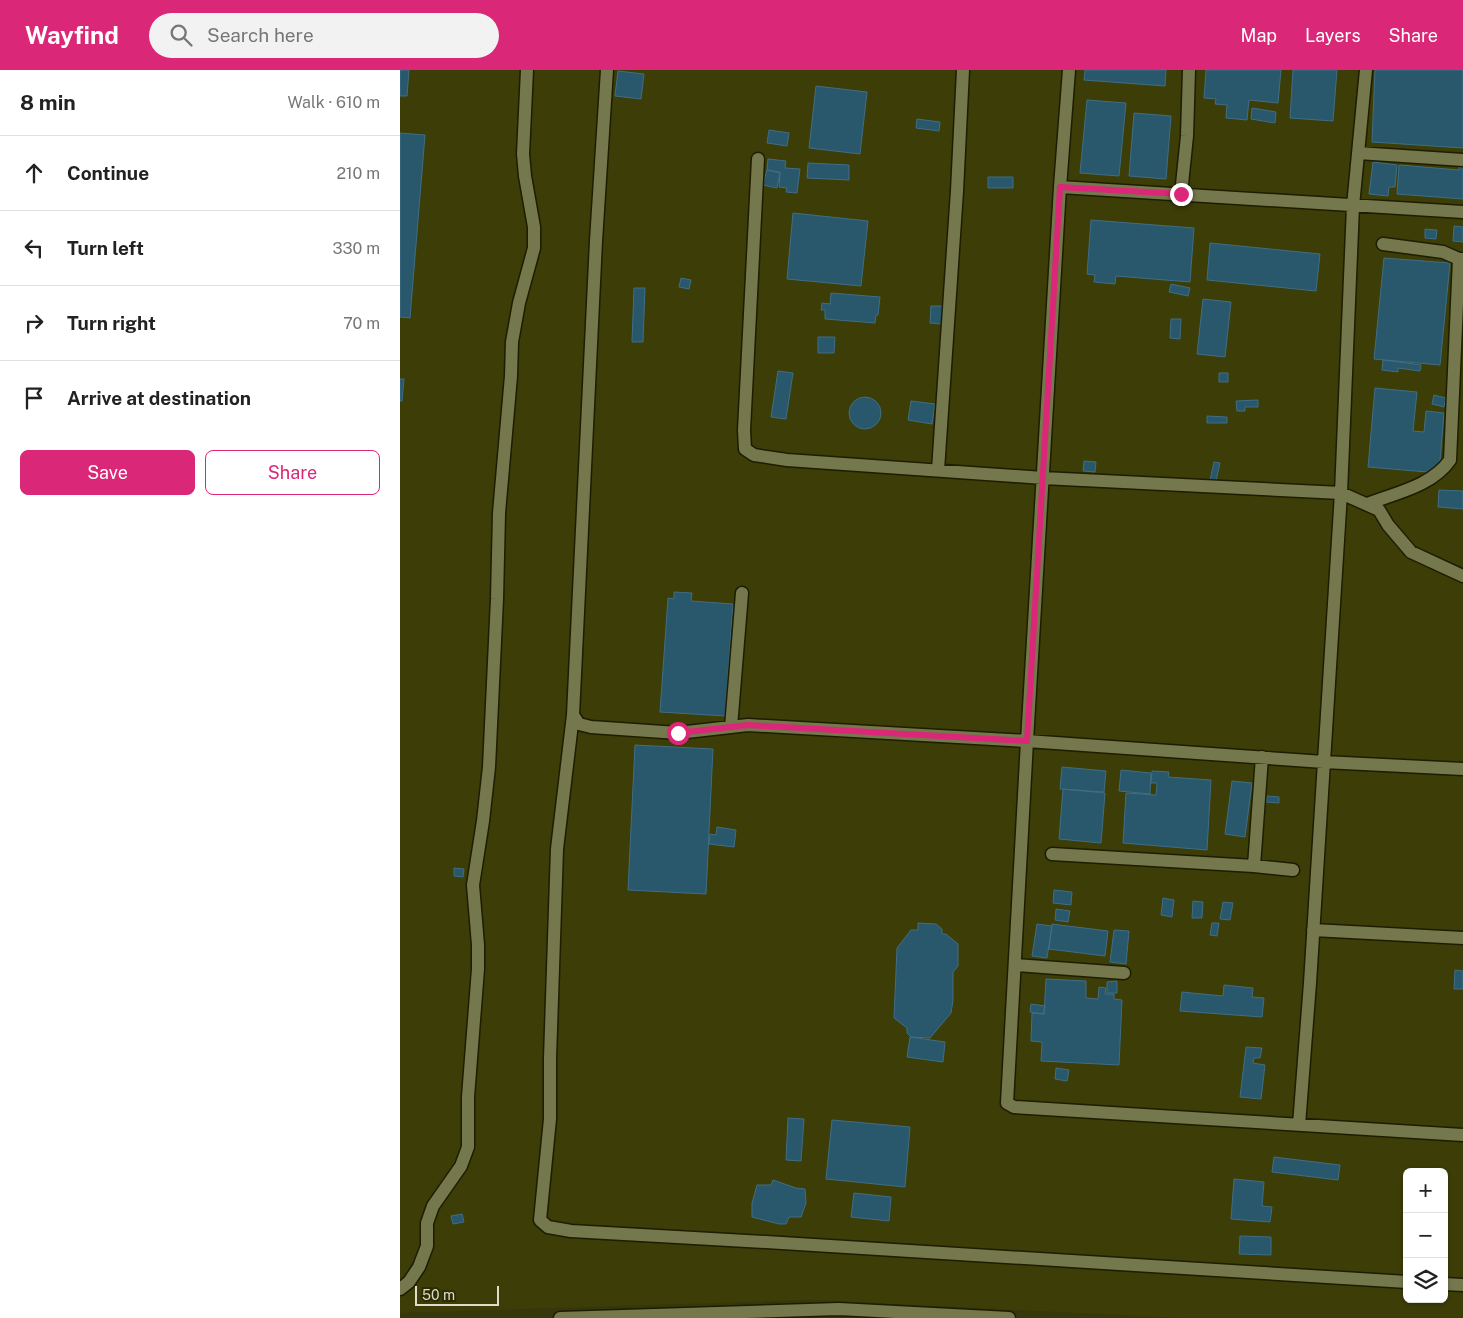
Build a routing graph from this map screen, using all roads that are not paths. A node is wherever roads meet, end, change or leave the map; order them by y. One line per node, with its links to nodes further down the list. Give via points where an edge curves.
1 (527, 70): 41 (lane, via 523,154 534,248 512,342 499,513 489,767 473,885 478,969 468,1096 468,1147 461,1166 433,1206 427,1223 427,1246 419,1267)
2 (607, 70): 23 (lane)
3 (963, 70): 17 (lane)
4 (1068, 70): 10 (lane)
5 (1189, 70): 11 (lane)
6 (1366, 70): 7 (lane)
7 (1358, 153): 9 (lane); 12 (lane)
8 (758, 159): 17 (lane, via 744,430 746,448 754,455 787,460)
9 (1463, 160)
10 (1060, 187): 11 (lane); 18 (lane)
11 (1181, 194): 12 (lane)
12 (1353, 206): 13 (lane); 19 (lane)
13 (1463, 212)
14 (1383, 244): 15 (lane, via 1443,252)
15 (1461, 259): 16 (lane)
16 (1457, 438): 20 (lane, via 1444,469 1428,481)
17 (938, 470): 18 (lane)
18 (1043, 478): 19 (lane); 25 (lane)
19 (1341, 493): 20 (lane); 27 (lane)
20 (1367, 504): 21 (lane, via 1379,510 1388,526 1411,552)
21 (1463, 576)
22 (742, 593): 24 (lane)
23 (573, 715): 24 (lane, via 579,724 591,727 678,733); 38 (lane, via 557,849 550,1119 540,1220 548,1228 571,1232)
24 (730, 727): 25 (lane, via 748,725)
25 (1027, 741): 26 (lane); 34 (lane)
26 (1262, 757): 27 (lane); 30 (lane)
27 (1324, 762): 28 (lane); 32 (lane)
28 (1463, 769)
29 (1052, 854): 30 (lane)
30 (1254, 866): 31 (lane)
31 (1293, 870)
32 (1313, 930): 33 (lane); 36 (lane)
33 (1463, 938)
34 (1016, 965): 35 (lane); 36 (lane, via 1007,1094 1008,1103 1014,1107)
35 (1124, 973)
36 (1299, 1125): 37 (lane)
37 (1463, 1135)
38 (1403, 1282)
39 (1448, 1284): 40 (lane)
40 (1463, 1285)
41 (400, 1289)
42 (560, 1318): 43 (lane, via 839,1308)
43 (1009, 1318)

